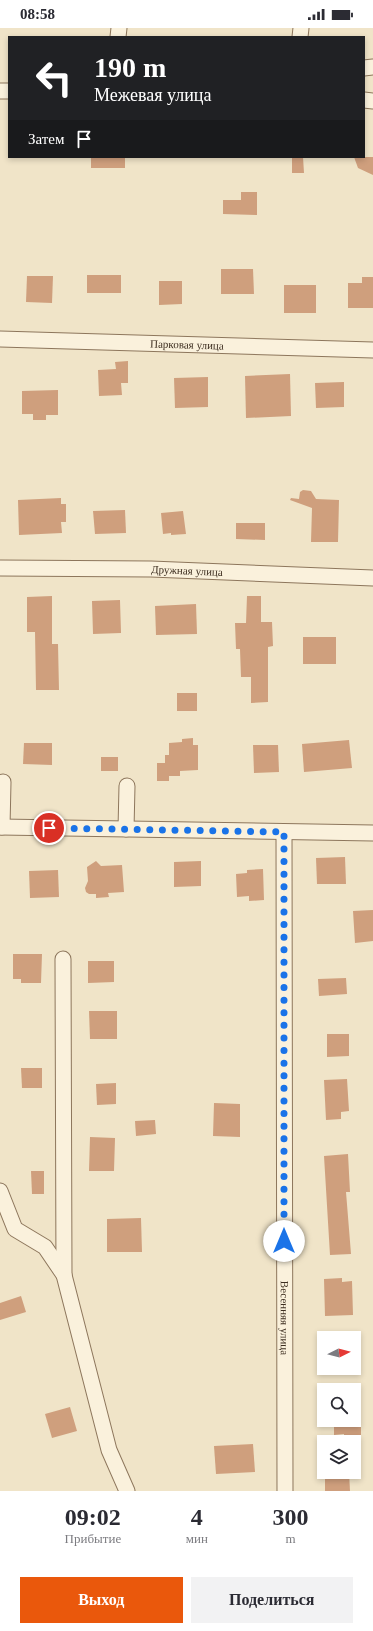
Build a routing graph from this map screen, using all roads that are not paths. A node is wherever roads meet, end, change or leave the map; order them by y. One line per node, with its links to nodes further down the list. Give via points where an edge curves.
1 (0, 339): 2 (street, Парковая улица)
2 (373, 350)
3 (0, 568): 4 (street, Дружная улица, via 151,570)
4 (373, 578)
5 (3, 782): 7 (street)
6 (127, 786): 8 (street)
7 (1, 827): 8 (street)
8 (126, 829): 9 (street)
9 (284, 832): 10 (street); 15 (street, Весенняя улица)
10 (373, 833)
11 (63, 959): 13 (street)
12 (0, 1190): 13 (street, via 15,1228 45,1247)
13 (64, 1275): 14 (street, via 109,1450)
14 (127, 1491)
15 (285, 1491)

